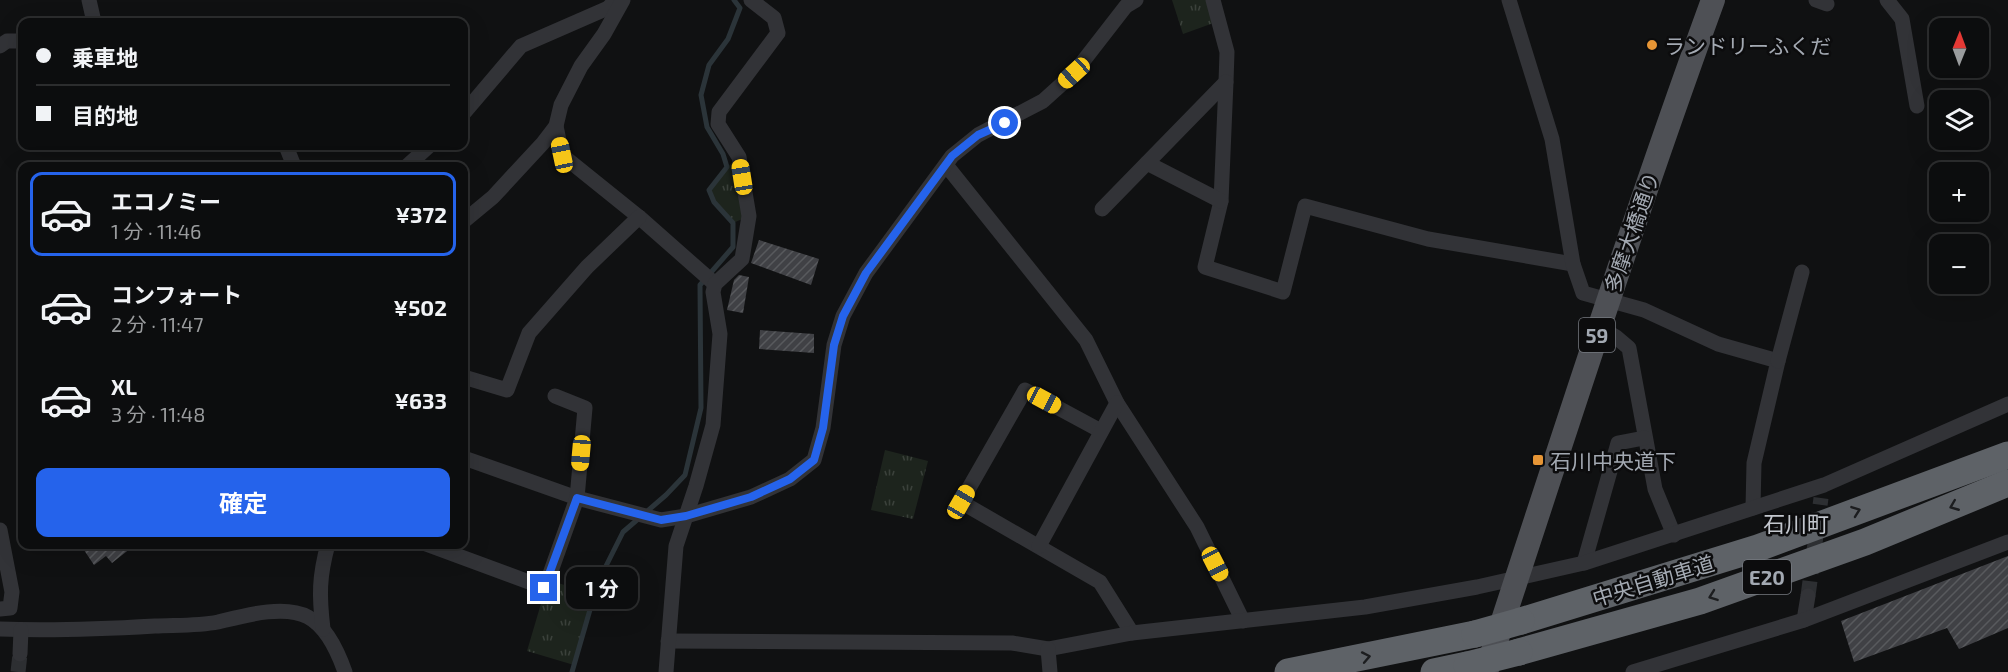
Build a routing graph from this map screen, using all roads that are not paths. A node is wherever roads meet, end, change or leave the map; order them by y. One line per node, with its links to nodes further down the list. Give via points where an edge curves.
1 (89, 0): 10 (street)
2 (616, 0): 15 (street, via 608,8 521,46)
3 (623, 0): 16 (street, via 581,66 561,105)
4 (751, 0): 27 (street, via 774,18 778,33 719,112 717,124 739,157 748,216 742,259)
5 (1136, 0): 20 (street, via 1126,6 1074,73 1043,100 978,135)
6 (1213, 0): 13 (street, via 1227,52)
7 (1509, 0): 25 (street, via 1552,139)
8 (1713, 0): 28 (main road, 多摩大橋通り / 59)
9 (1887, 0): 14 (street, via 1902,19)
10 (93, 18)
11 (18, 41): 12 (street)
12 (0, 46)
13 (1226, 82): 19 (street); 21 (street)
14 (1917, 106)
15 (468, 108)
16 (556, 126): 23 (street, via 562,155); 24 (street, via 493,196)
17 (425, 150): 18 (street)
18 (411, 162)
19 (1148, 163): 21 (street); 22 (street)
20 (946, 165): 33 (street, via 1086,340); 42 (street, via 866,273 843,316 834,345 823,428 814,460 790,479 751,497)
21 (1221, 201): 25 (street, via 1205,267 1283,292 1305,206 1428,239)
22 (1102, 209)
23 (639, 217): 27 (street); 31 (street, via 587,267 529,333 507,390)
24 (468, 218)
25 (1573, 264): 28 (street, via 1583,293)
26 (1802, 272): 30 (street)
27 (713, 283): 42 (street, via 720,334 713,425)
28 (1607, 300): 29 (main road, 多摩大橋通り / 59); 30 (street, via 1644,310 1718,344)
29 (1599, 327): 36 (street, via 1629,348); 50 (main road, 多摩大橋通り / 59)
30 (1778, 361): 41 (street, via 1754,463)
31 (468, 378)
32 (555, 396): 40 (street, via 585,408)
33 (1118, 403): 35 (street); 54 (street, via 1197,527)
34 (2008, 404): 41 (street, via 1822,492)
35 (1101, 431): 46 (street); 46 (street, via 1025,390 961,502)
36 (1644, 438): 44 (street, via 1654,489); 49 (street, via 1618,444)
37 (2008, 455): 66 (highway, 中央自動車道 / E20, one-way to 37, bridge, via 1521,621 1758,548)
38 (468, 459): 40 (street)
39 (2008, 483): 62 (highway, 中央自動車道 / E20, one-way to 62, bridge, via 1865,542 1700,601 1520,652)
40 (577, 498): 42 (street, via 651,519); 48 (street, via 544,588)
41 (1753, 508): 44 (street)
42 (686, 516): 59 (street, via 676,546)
43 (0, 530): 52 (street, via 12,592 10,608)
44 (1674, 535): 49 (street)
45 (2008, 542): 53 (street)
46 (1039, 546): 58 (street, via 1100,582)
47 (327, 549): 56 (street, via 319,596)
48 (439, 549)
49 (1584, 563): 50 (street)
50 (1517, 579): 54 (street, via 1365,607); 62 (main road, 多摩大橋通り / 59)
51 (1808, 596): 53 (street)
52 (0, 609)
53 (1804, 620): 68 (street)
54 (1243, 621): 58 (street)
55 (0, 629): 57 (street)
56 (323, 629): 57 (street, via 307,616 264,612 203,623 79,631); 63 (street)
57 (21, 630): 61 (street)
58 (1132, 633): 60 (street)
59 (668, 642): 60 (street, via 1012,643); 64 (street)
60 (1048, 649): 65 (street)
61 (20, 654)
62 (1476, 669): 67 (highway, 中央自動車道 / E20)
63 (345, 672)
64 (666, 672)
65 (1050, 672)
66 (1288, 672)
67 (1434, 672)
68 (1633, 672)

